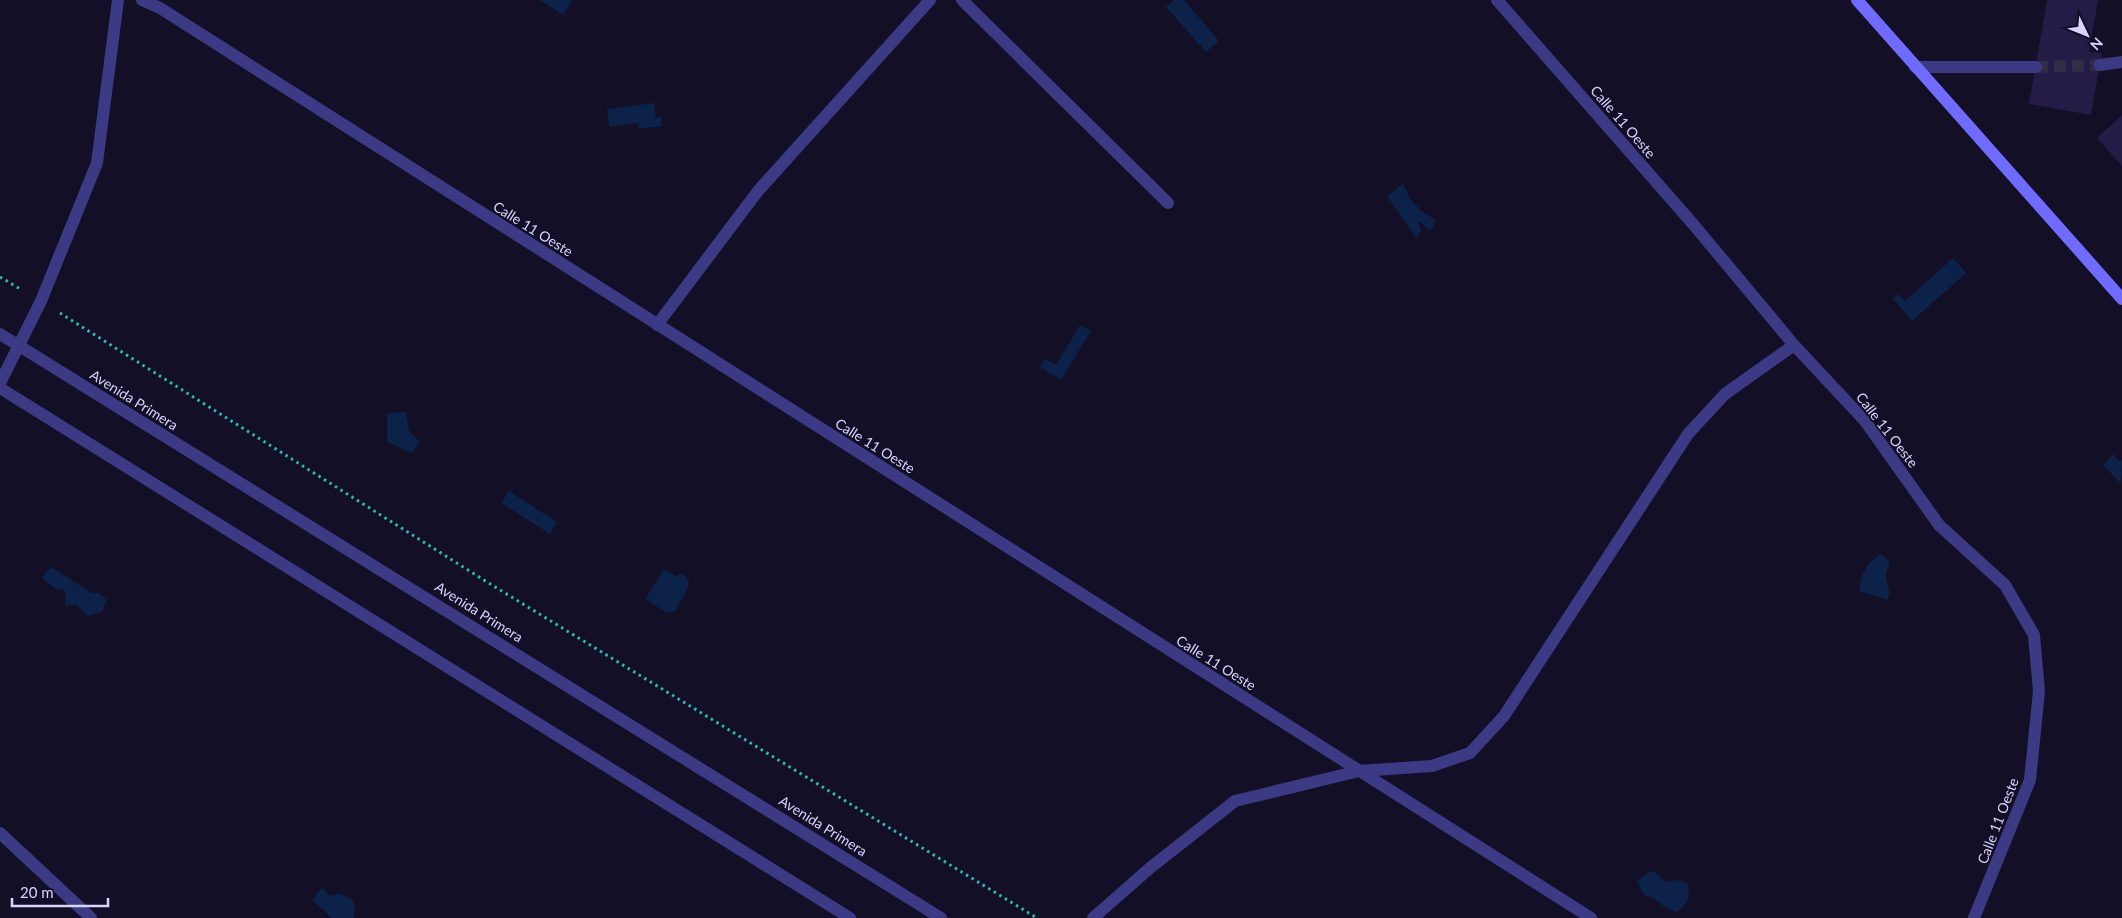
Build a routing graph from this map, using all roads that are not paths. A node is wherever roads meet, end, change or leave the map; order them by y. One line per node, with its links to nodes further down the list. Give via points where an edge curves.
1 (118, 0): 16 (street, via 97,163 41,302)
2 (142, 0): 13 (street, Calle 11 Oeste, via 160,8)
3 (930, 0): 13 (street, via 758,191)
4 (962, 0): 11 (street)
5 (1497, 0): 15 (street, Calle 11 Oeste)
6 (1857, 0): 9 (main road)
7 (2122, 62): 8 (street)
8 (2100, 65)
9 (1915, 67): 10 (street); 12 (main road)
10 (2036, 67)
11 (1168, 203)
12 (2122, 299)
13 (657, 325): 19 (street, Calle 11 Oeste)
14 (0, 334): 16 (street, Avenida Primera)
15 (1794, 344): 19 (street, via 1725,394 1688,434 1504,716 1470,753 1432,766); 26 (street, Calle 11 Oeste, via 1865,421 1939,525 2005,585 2034,635 2039,691 2030,780)
16 (19, 346): 17 (street); 23 (street, Avenida Primera)
17 (0, 383)
18 (0, 388): 22 (street)
19 (1359, 771): 24 (street, via 1235,801); 25 (street, Calle 11 Oeste)
20 (0, 833): 21 (street)
21 (91, 918)
22 (850, 918)
23 (942, 918)
24 (1093, 918)
25 (1591, 918)
26 (1974, 918)

